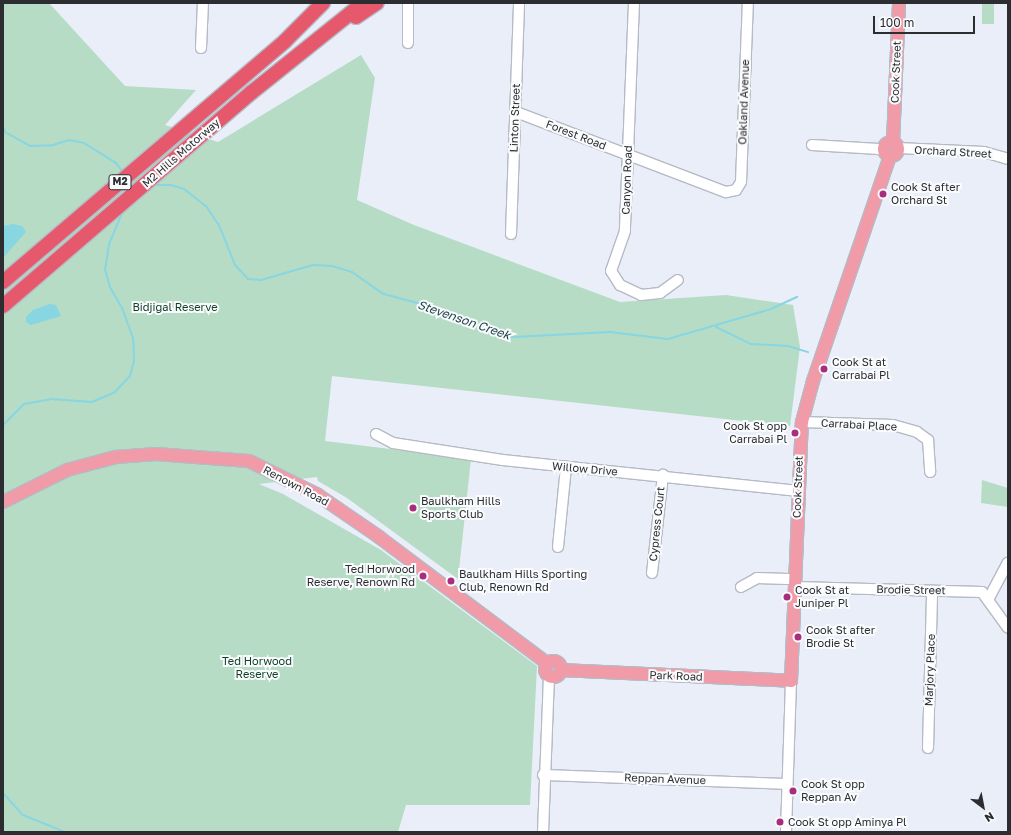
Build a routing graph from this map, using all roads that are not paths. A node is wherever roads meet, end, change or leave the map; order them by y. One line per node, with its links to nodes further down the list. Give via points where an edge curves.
1 (203, 3): 13 (street)
2 (314, 3): 14 (highway)
3 (324, 3): 14 (highway, M2 Hills Motorway / M2)
4 (363, 3): 11 (highway, M2 Hills Motorway / M2)
5 (377, 3): 11 (highway)
6 (408, 3): 12 (street)
7 (519, 3): 15 (street, Linton Street)
8 (634, 3): 18 (street, Canyon Road)
9 (748, 3): 20 (street, Oakland Avenue, via 741,182 736,190)
10 (899, 3): 17 (main road, Cook Street)
11 (316, 42): 24 (highway, M2 Hills Motorway / M2, via 193,142)
12 (408, 43)
13 (201, 48)
14 (258, 64): 23 (highway, M2 Hills Motorway / M2)
15 (516, 112): 18 (street, Forest Road); 21 (street, Linton Street)
16 (812, 145): 17 (street, Orchard Street)
17 (891, 149): 19 (street, Orchard Street, via 984,152); 25 (main road, Cook Street, via 813,381)
18 (628, 155): 20 (street, Forest Road); 22 (street, Canyon Road, via 625,231 610,267 613,277 622,287 646,295 660,293)
19 (1008, 160)
20 (726, 192)
21 (511, 234)
22 (678, 280)
23 (3, 282)
24 (3, 306)
25 (802, 422): 28 (street, Carrabai Place, via 893,426 917,432 928,440); 30 (main road, Cook Street)
26 (376, 434): 27 (street, Willow Drive, via 393,443)
27 (566, 467): 29 (street, Willow Drive); 32 (street)
28 (930, 472)
29 (663, 475): 30 (street, Willow Drive); 34 (street, Cypress Court)
30 (798, 491): 35 (main road, Cook Street)
31 (3, 502): 40 (main road, Renown Road, via 67,470 116,457 156,454 249,461 318,494)
32 (558, 547)
33 (1008, 563): 38 (street)
34 (652, 573)
35 (795, 583): 36 (street, Brodie Street, via 757,578); 37 (street, Brodie Street); 43 (main road, Cook Street)
36 (741, 587)
37 (932, 592): 38 (street, Brodie Street, via 973,591 982,592); 44 (street, Marjory Place)
38 (989, 598): 39 (street)
39 (1008, 628)
40 (548, 664): 41 (main road, via 558,663); 42 (main road, via 545,670)
41 (561, 670): 42 (main road, via 556,676); 43 (main road, Park Road)
42 (549, 676): 45 (street)
43 (792, 681): 46 (street, Cook Street)
44 (928, 748)
45 (543, 775): 46 (street, Reppan Avenue); 47 (street)
46 (787, 784): 48 (street, Cook Street)
47 (543, 832)
48 (786, 832): 49 (street)
49 (794, 832)

